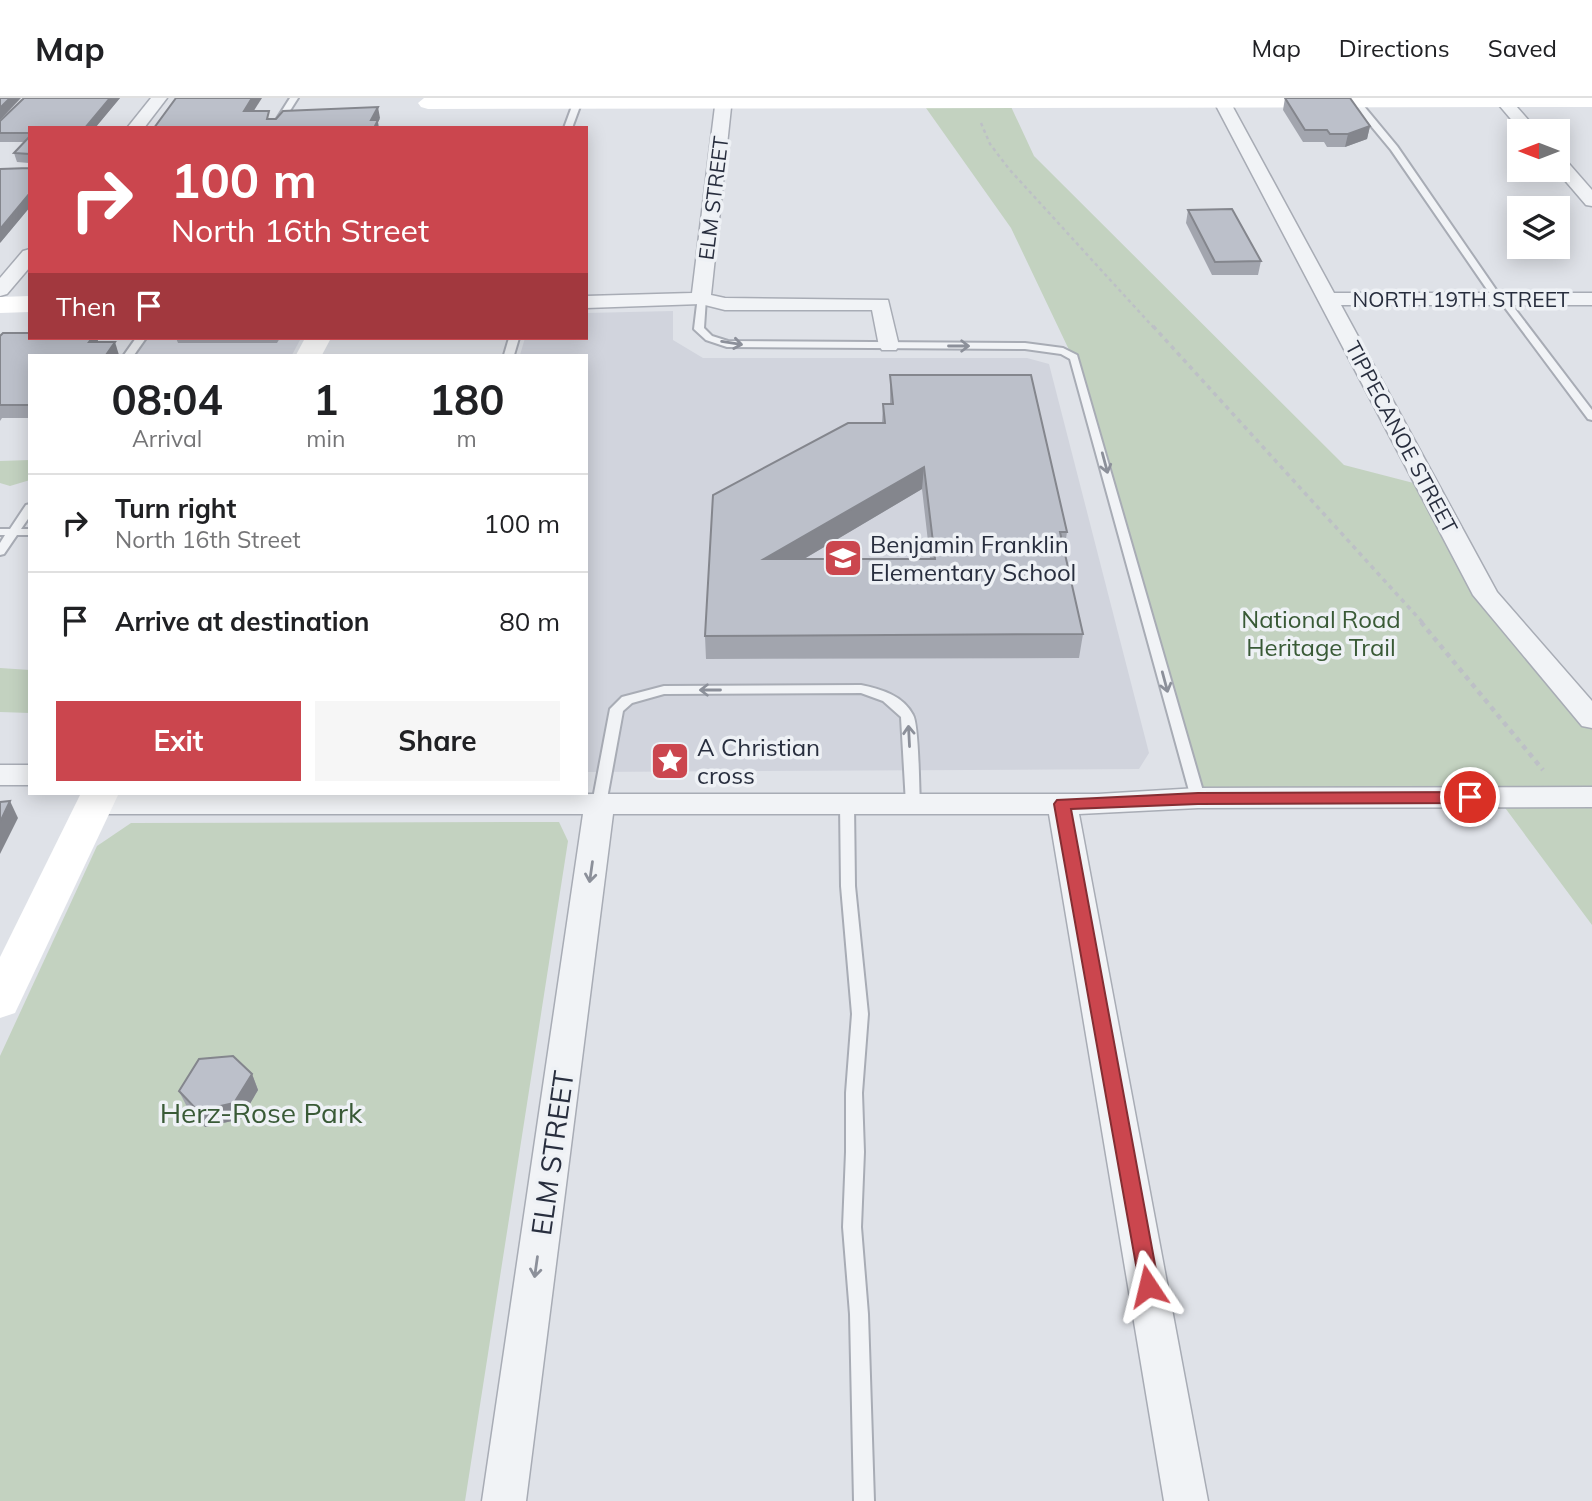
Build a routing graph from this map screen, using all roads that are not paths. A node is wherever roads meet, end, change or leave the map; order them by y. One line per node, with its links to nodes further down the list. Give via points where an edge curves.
1 (159, 98): 12 (street)
2 (294, 98): 13 (lane)
3 (724, 100): 4 (street); 8 (street); 19 (street, ELM STREET)
4 (874, 100): 5 (street)
5 (1221, 100): 6 (street); 20 (street, TIPPECANOE STREET)
6 (1357, 100): 7 (street); 21 (lane)
7 (1502, 100): 9 (street); 11 (street)
8 (578, 101): 10 (street); 14 (lane)
9 (1592, 101)
10 (427, 106)
11 (1519, 119)
12 (137, 126)
13 (276, 126)
14 (569, 126)
15 (1570, 176): 16 (street)
16 (1592, 201)
17 (28, 256): 18 (street)
18 (0, 290)
19 (701, 298): 23 (street); 26 (street, via 725,304 881,304); 26 (lane, one-way to 26, via 699,329 727,344)
20 (1330, 299): 21 (street, NORTH 19TH STREET); 33 (street, TIPPECANOE STREET, via 1486,595)
21 (1500, 299): 22 (street, NORTH 19TH STREET); 27 (lane)
22 (1592, 299)
23 (588, 302)
24 (0, 304): 25 (street)
25 (28, 304)
26 (889, 346): 37 (lane, one-way to 37, via 1036,346 1074,357)
27 (1592, 417)
28 (28, 510): 30 (lane)
29 (0, 531): 30 (lane)
30 (13, 531): 31 (lane); 32 (lane)
31 (28, 532)
32 (0, 552)
33 (1592, 719)
34 (0, 775): 35 (street)
35 (28, 775)
36 (1592, 797): 37 (street)
37 (1198, 798): 43 (street)
38 (97, 799): 39 (street); 44 (street)
39 (384, 799): 40 (street)
40 (599, 804): 41 (street); 42 (lane, one-way to 40, via 908,717 889,698 861,689 664,690 627,700 617,709); 45 (street, ELM STREET, one-way to 45)
41 (847, 804): 42 (street); 46 (lane, via 848,886 860,1014 852,1227)
42 (913, 804): 43 (street)
43 (1062, 804): 47 (street)
44 (0, 1001)
45 (504, 1501)
46 (864, 1501)
47 (1186, 1501)

